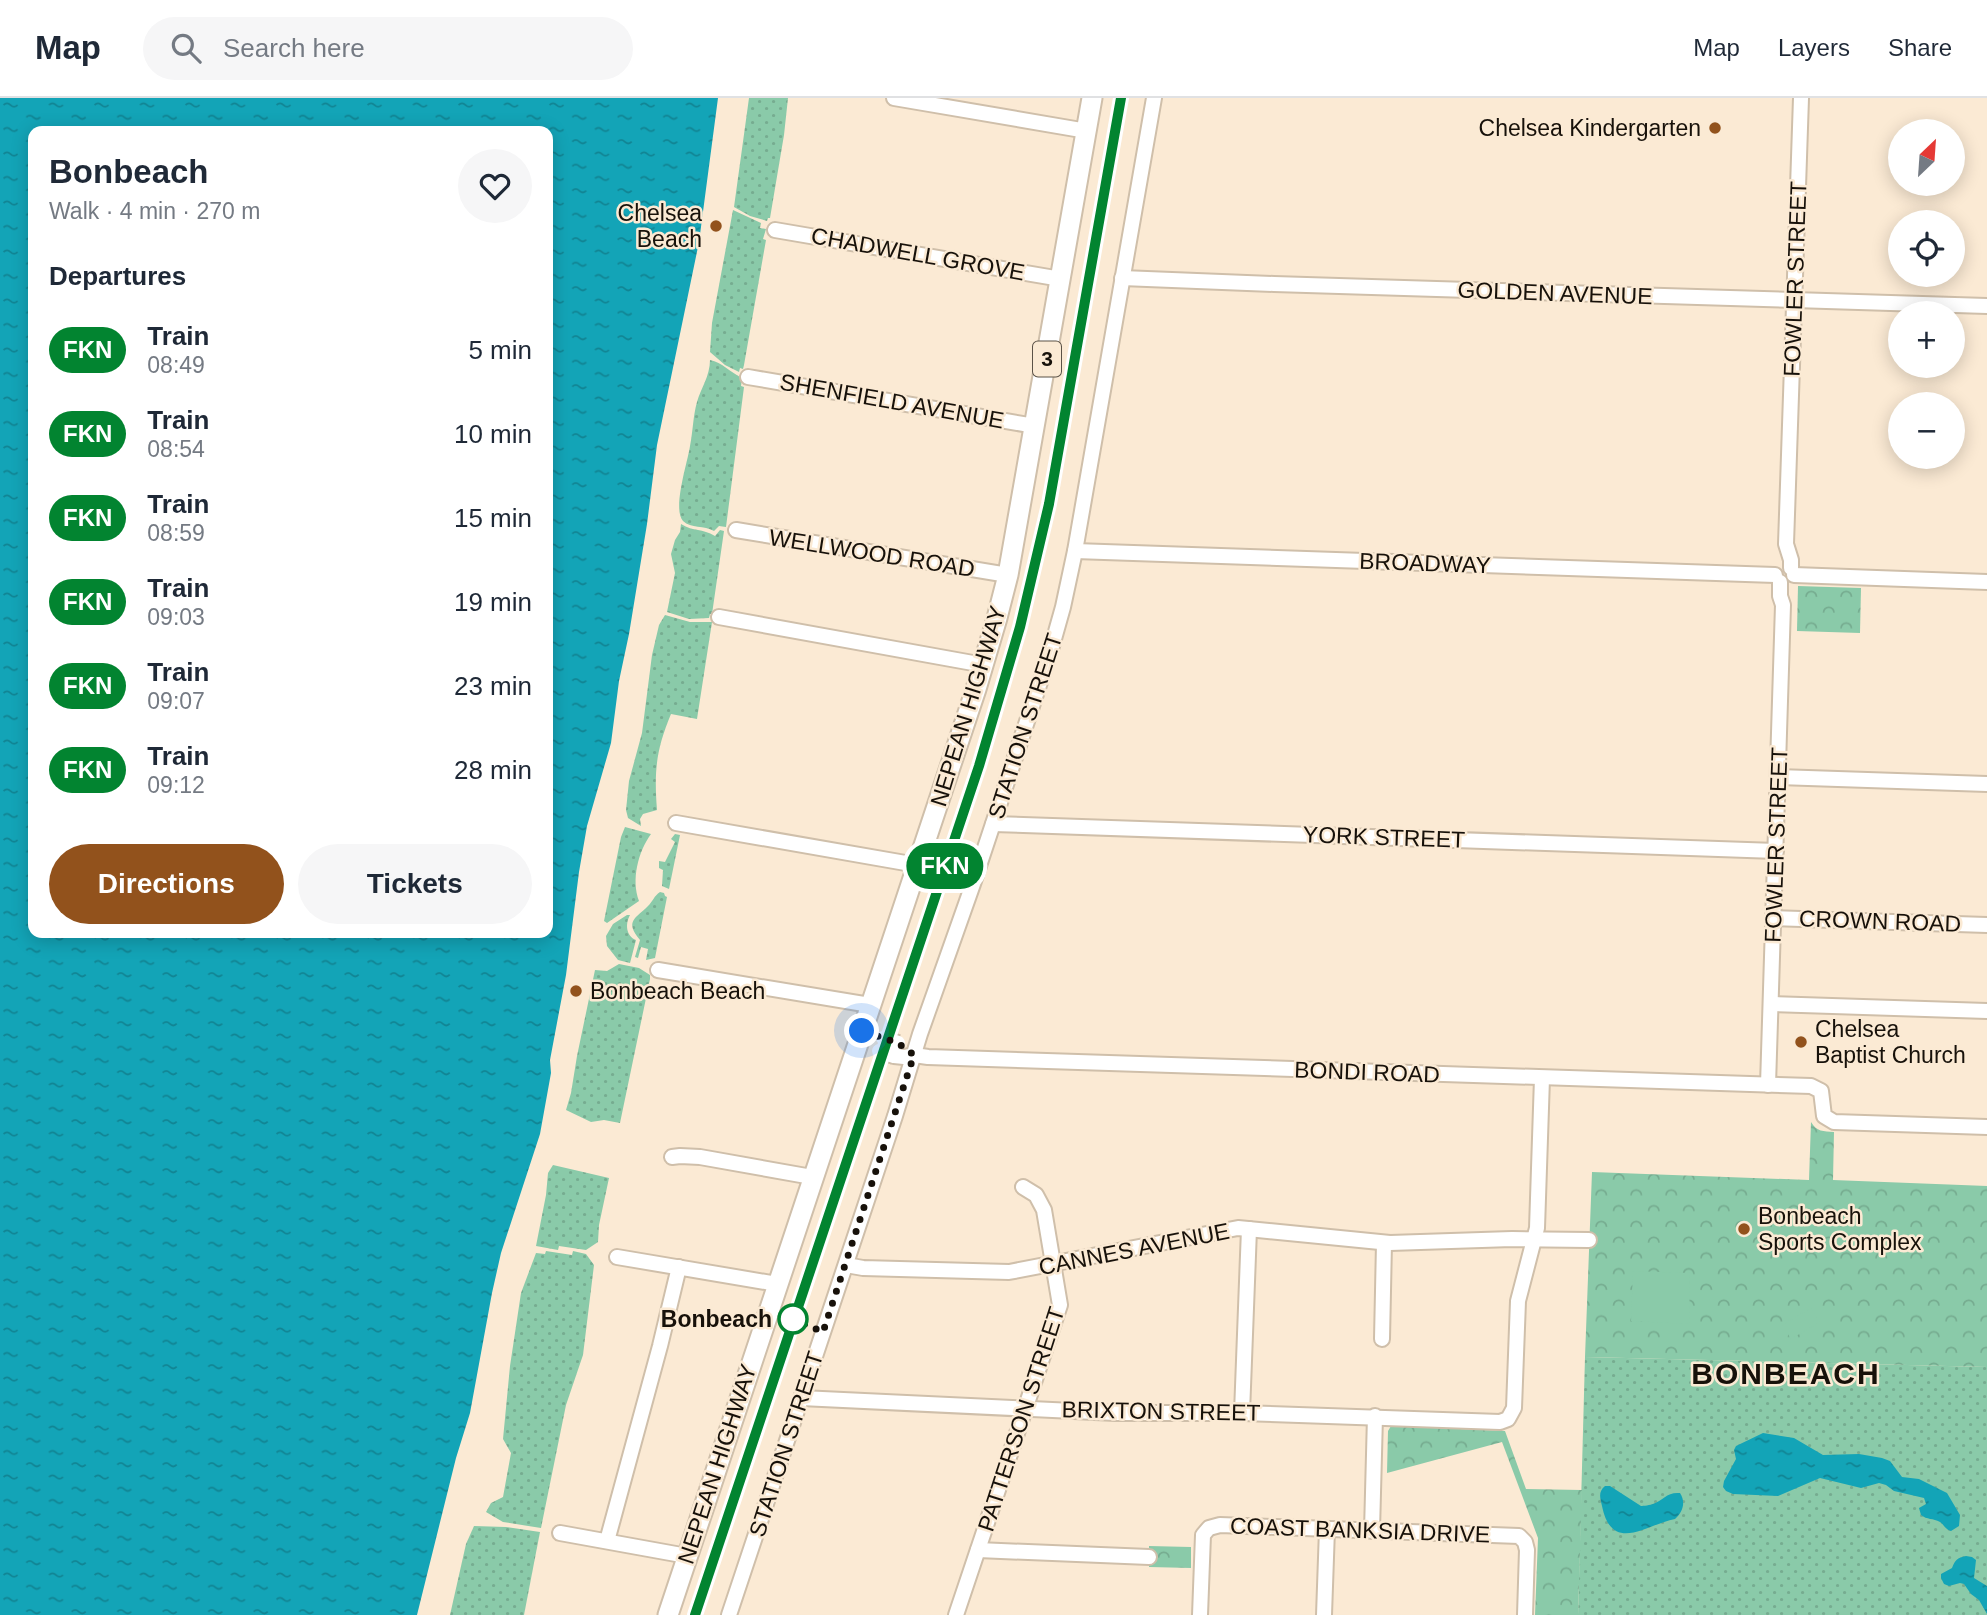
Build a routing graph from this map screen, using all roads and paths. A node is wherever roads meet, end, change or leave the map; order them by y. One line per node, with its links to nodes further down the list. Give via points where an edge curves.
1 (894, 98): 5 (street)
2 (1092, 98): 5 (highway, NEPEAN HIGHWAY / 3)
3 (1154, 98): 7 (street, STATION STREET)
4 (1801, 98): 9 (street, FOWLER STREET)
5 (1087, 131): 8 (highway, NEPEAN HIGHWAY / 3)
6 (775, 230): 8 (street, CHADWELL GROVE)
7 (1122, 278): 9 (street, GOLDEN AVENUE); 14 (street, STATION STREET)
8 (1061, 279): 12 (highway, NEPEAN HIGHWAY / 3)
9 (1794, 300): 10 (street, GOLDEN AVENUE); 16 (street, FOWLER STREET, via 1786,544 1781,555)
10 (1987, 306)
11 (748, 377): 12 (street, SHENFIELD AVENUE)
12 (1035, 426): 15 (highway, NEPEAN HIGHWAY / 3)
13 (736, 530): 15 (street, WELLWOOD ROAD)
14 (1075, 551): 16 (street, BROADWAY); 23 (street, STATION STREET, via 1052,646)
15 (1007, 575): 19 (highway, NEPEAN HIGHWAY / 3)
16 (1785, 575): 17 (street, BROADWAY); 20 (street, FOWLER STREET, via 1780,596)
17 (1987, 582)
18 (719, 617): 19 (street)
19 (984, 665): 25 (highway, NEPEAN HIGHWAY / 3)
20 (1778, 777): 21 (street); 24 (street, FOWLER STREET)
21 (1987, 784)
22 (676, 823): 25 (street)
23 (993, 824): 24 (street, YORK STREET); 33 (street, STATION STREET)
24 (1776, 851): 26 (street, FOWLER STREET)
25 (917, 865): 30 (highway, NEPEAN HIGHWAY / 3)
26 (1773, 918): 27 (street, CROWN ROAD); 29 (street, FOWLER STREET)
27 (1987, 925)
28 (659, 970): 30 (street)
29 (1771, 1004): 31 (street); 35 (street, FOWLER STREET)
30 (870, 1006): 32 (highway, NEPEAN HIGHWAY / 3)
31 (1987, 1011)
32 (860, 1037): 33 (street, bridge); 38 (highway, NEPEAN HIGHWAY / 3)
33 (914, 1055): 34 (street, BONDI ROAD); 46 (street, STATION STREET)
34 (1542, 1078): 35 (street, BONDI ROAD); 41 (street)
35 (1768, 1085): 36 (street, BONDI ROAD, via 1813,1086 1822,1094 1826,1118 1835,1122)
36 (1987, 1127)
37 (672, 1157): 38 (street)
38 (812, 1177): 48 (highway, NEPEAN HIGHWAY / 3)
39 (1023, 1187): 45 (street, PATTERSON STREET, via 1043,1207)
40 (1249, 1229): 43 (street, CANNES AVENUE); 45 (street, CANNES AVENUE); 52 (street)
41 (1534, 1239): 42 (street, CANNES AVENUE); 43 (street, CANNES AVENUE); 53 (street, BRIXTON STREET, via 1518,1301 1514,1408 1508,1419 1500,1423)
42 (1589, 1240)
43 (1384, 1243): 49 (street)
44 (617, 1257): 47 (street)
45 (1054, 1263): 46 (street, CANNES AVENUE, via 1005,1272); 51 (street, PATTERSON STREET, via 1060,1306)
46 (846, 1265): 50 (street, STATION STREET)
47 (679, 1267): 48 (street); 57 (street)
48 (777, 1284): 59 (highway, NEPEAN HIGHWAY / 3)
49 (1382, 1339)
50 (801, 1398): 51 (street, BRIXTON STREET); 62 (street, STATION STREET)
51 (1027, 1408): 52 (street, BRIXTON STREET); 58 (street, PATTERSON STREET)
52 (1242, 1413): 53 (street, BRIXTON STREET)
53 (1375, 1416): 55 (street)
54 (1327, 1529): 55 (street, COAST BANKSIA DRIVE); 64 (street, COAST BANKSIA DRIVE, via 1209,1528 1203,1535); 65 (street)
55 (1372, 1531): 66 (street, COAST BANKSIA DRIVE, via 1523,1538 1527,1550)
56 (560, 1533): 57 (street)
57 (607, 1541): 59 (street)
58 (978, 1550): 60 (street); 63 (street, PATTERSON STREET)
59 (687, 1556): 61 (highway, NEPEAN HIGHWAY / 3)
60 (1149, 1557)
61 (668, 1615)
62 (729, 1615)
63 (956, 1615)
64 (1200, 1615)
65 (1324, 1615)
66 (1525, 1615)

